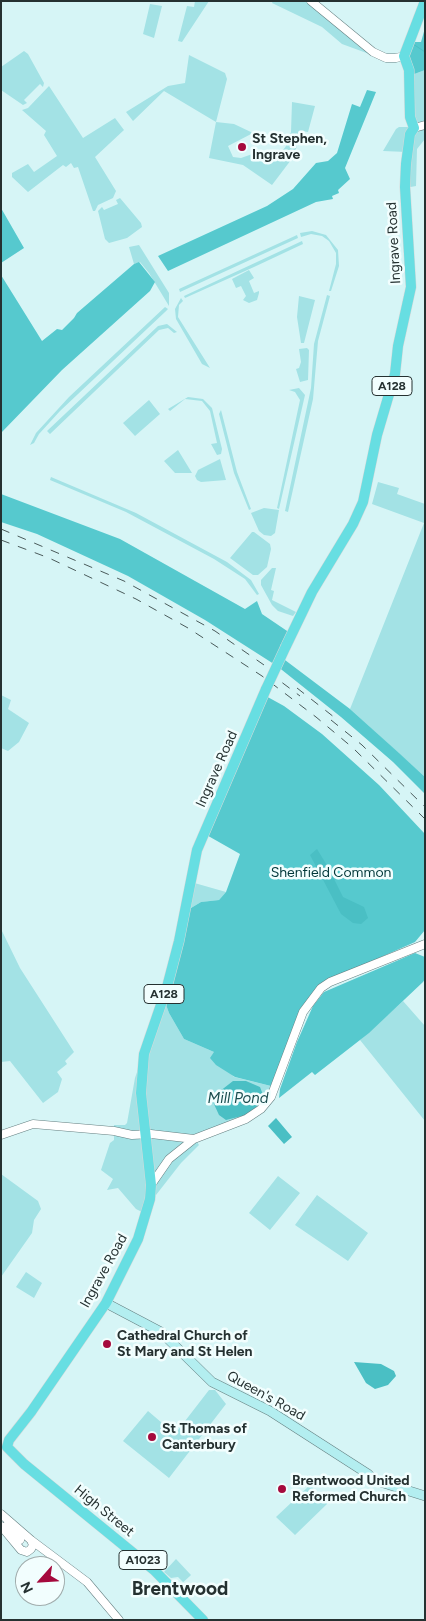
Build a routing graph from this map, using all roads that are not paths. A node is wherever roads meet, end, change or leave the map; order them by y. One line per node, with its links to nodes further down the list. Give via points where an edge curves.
1 (311, 1): 3 (street, via 373,52 386,58)
2 (425, 1): 3 (main road)
3 (404, 56): 5 (main road, A128, via 409,70 410,117)
4 (425, 125): 5 (street)
5 (414, 128): 8 (main road, Ingrave Road / A128, bridge, via 406,158 405,187 410,287 395,374 377,435 367,488 353,524 312,592 286,646 197,850 167,987 143,1063 141,1093)
6 (425, 944): 10 (street, via 321,988 304,1012 268,1102 246,1119)
7 (1, 1135): 8 (street, via 33,1124)
8 (145, 1135): 9 (street); 12 (main road, Ingrave Road / A128)
9 (165, 1136): 10 (street); 11 (street)
10 (194, 1139): 11 (street)
11 (177, 1152): 12 (street, via 168,1159)
12 (151, 1185): 13 (main road, Ingrave Road / A128, via 134,1250)
13 (106, 1302): 14 (main road, Ingrave Road / A128); 15 (main road, Queen's Road, via 161,1332 212,1382 270,1410 374,1480)
14 (3, 1448): 26 (main road, High Street / A1023, via 154,1570)
15 (425, 1496)
16 (1, 1514): 19 (street)
17 (1, 1522): 20 (street, via 17,1535)
18 (1, 1526): 20 (street)
19 (30, 1539): 20 (street); 21 (street, via 33,1546); 23 (street)
20 (19, 1543): 21 (street, via 23,1551)
21 (30, 1550): 22 (street)
22 (51, 1556)
23 (53, 1556)
24 (65, 1565): 25 (street, via 87,1582)
25 (119, 1620)
26 (203, 1620)

